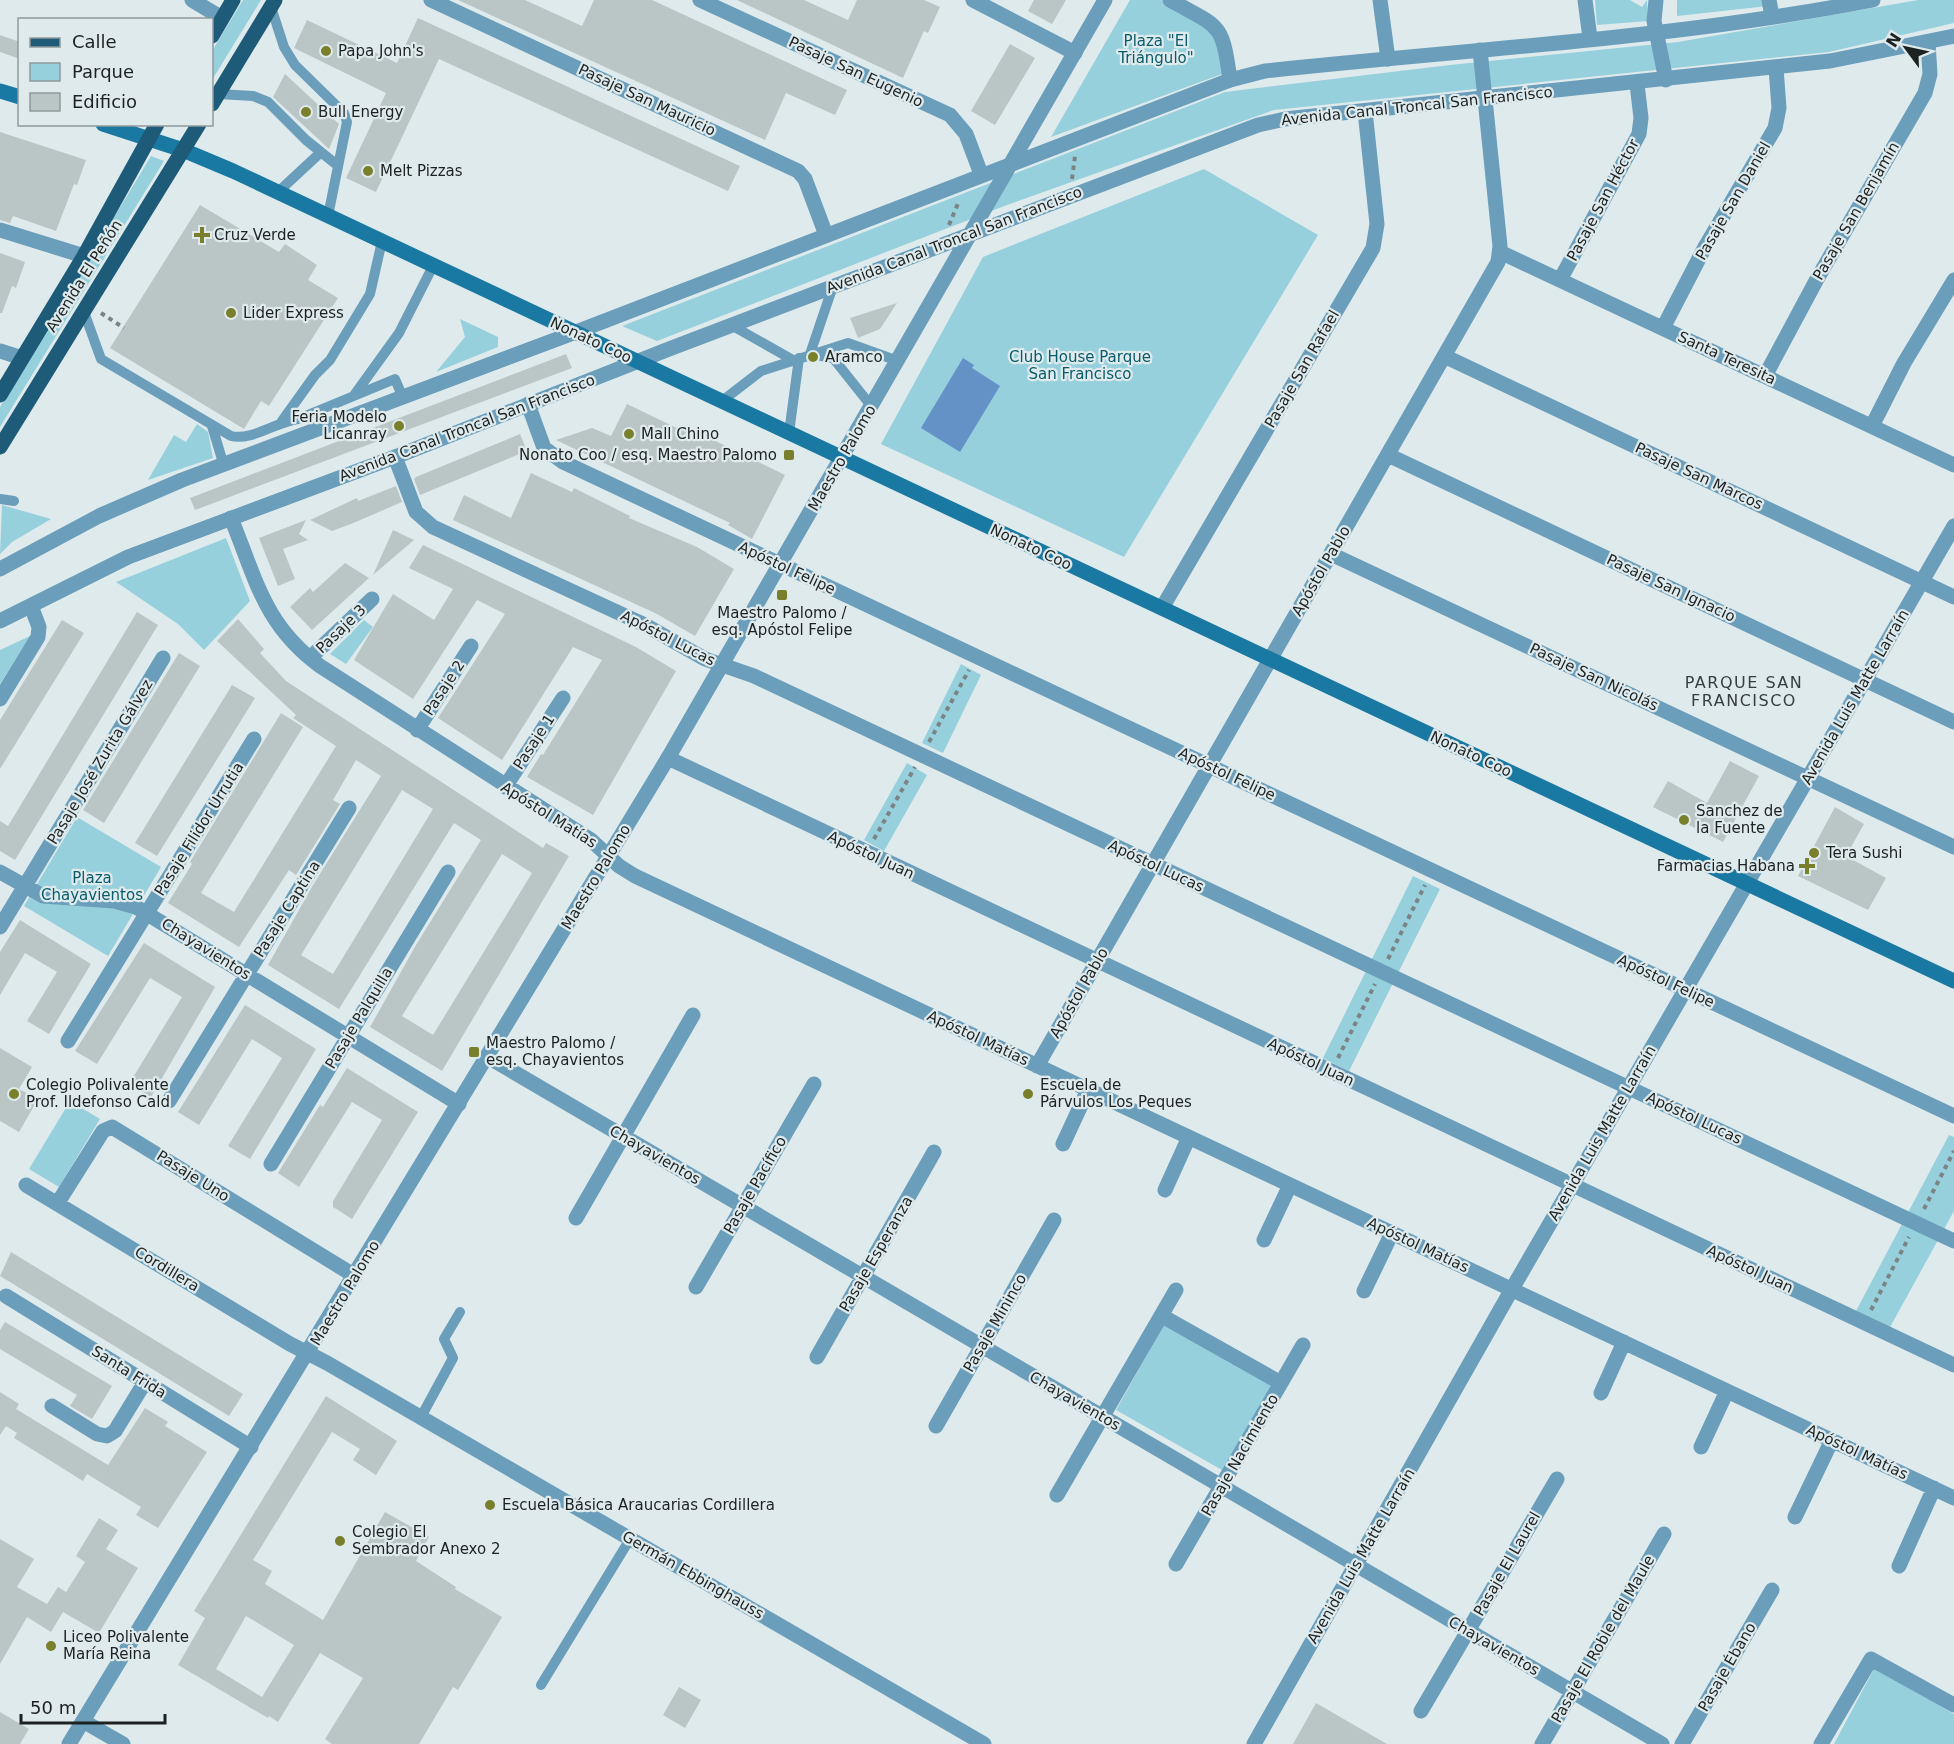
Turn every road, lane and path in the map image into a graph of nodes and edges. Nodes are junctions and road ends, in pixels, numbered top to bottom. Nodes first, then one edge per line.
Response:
1 (192, 0) edge
2 (233, 0) edge
3 (431, 0) edge
4 (700, 0) edge
5 (973, 0) edge
6 (1105, 0) edge
7 (1170, 0) edge
8 (1380, 0) edge
9 (1585, 0) edge
10 (1656, 0) edge
11 (1769, 0) edge
12 (1873, 0) edge
13 (273, 3) edge
14 (1772, 16) junction
15 (222, 18) junction
16 (1656, 31) junction
17 (213, 34) edge
18 (1954, 36) edge
19 (1590, 39) junction
20 (1928, 42) junction
21 (1480, 50) junction
22 (1075, 53) junction
23 (1388, 59) junction
24 (1776, 68) junction
25 (1230, 80) junction
26 (1666, 80) junction
27 (1637, 84) junction
28 (0, 91) edge
29 (18, 97) edge
30 (214, 99) edge
31 (1485, 99) junction
32 (1365, 111) junction
33 (109, 126) edge
34 (156, 126) edge
35 (198, 126) edge
36 (148, 139) junction
37 (1076, 140) junction
38 (183, 150) junction
39 (320, 153) junction
40 (1012, 162) junction
41 (337, 165) junction
42 (981, 174) junction
43 (278, 192) junction
44 (1071, 195) junction
45 (328, 216) junction
46 (0, 230) edge
47 (972, 232) junction
48 (826, 235) junction
49 (382, 242) junction
50 (1500, 252) junction
51 (84, 256) junction
52 (433, 266) junction
53 (1560, 280) junction
54 (1954, 280) edge
55 (833, 286) junction
56 (86, 308) junction
57 (731, 325) junction
58 (123, 328) dead end
59 (1663, 328) junction
60 (576, 332) junction
61 (0, 351) edge
62 (1444, 356) junction
63 (22, 358) junction
64 (801, 358) junction
65 (636, 361) junction
66 (898, 361) junction
67 (1765, 376) junction
68 (355, 394) junction
69 (0, 395) edge
70 (403, 398) junction
71 (722, 402) junction
72 (528, 404) junction
73 (872, 406) junction
74 (282, 421) junction
75 (212, 426) junction
76 (1872, 426) junction
77 (789, 433) junction
78 (239, 438) junction
79 (219, 443) junction
80 (0, 447) edge
81 (1388, 455) junction
82 (395, 458) junction
83 (842, 458) junction
84 (1954, 465) edge
85 (224, 466) junction
86 (0, 499) edge
87 (14, 501) dead end
88 (231, 518) junction
89 (1954, 526) edge
90 (1331, 554) junction
91 (781, 565) junction
92 (0, 569) edge
93 (1922, 582) junction
94 (1954, 597) edge
95 (372, 599) dead end
96 (31, 606) junction
97 (1162, 608) junction
98 (0, 621) edge
99 (471, 645) dead end
100 (163, 658) dead end
101 (310, 658) junction
102 (1270, 659) junction
103 (722, 665) junction
104 (1865, 680) junction
105 (563, 698) dead end
106 (0, 699) edge
107 (1954, 722) edge
108 (417, 729) junction
109 (254, 739) dead end
110 (668, 758) junction
111 (1209, 766) junction
112 (1808, 778) junction
113 (505, 787) junction
114 (349, 808) dead end
115 (1954, 847) edge
116 (609, 856) junction
117 (1152, 864) junction
118 (0, 872) edge
119 (447, 872) dead end
120 (1747, 884) junction
121 (25, 887) junction
122 (147, 913) junction
123 (0, 927) edge
124 (1097, 961) junction
125 (247, 975) junction
126 (1954, 981) edge
127 (1685, 990) junction
128 (693, 1015) dead end
129 (348, 1036) junction
130 (68, 1041) dead end
131 (488, 1058) junction
132 (1037, 1066) junction
133 (814, 1084) dead end
134 (1628, 1087) junction
135 (1088, 1090) junction
136 (169, 1101) dead end
137 (459, 1104) junction
138 (1954, 1116) edge
139 (623, 1137) junction
140 (1189, 1137) junction
141 (1063, 1144) dead end
142 (934, 1152) dead end
143 (271, 1164) dead end
144 (26, 1185) dead end
145 (1290, 1185) junction
146 (1572, 1185) junction
147 (1165, 1190) dead end
148 (57, 1204) junction
149 (743, 1207) junction
150 (576, 1218) dead end
151 (1054, 1220) dead end
152 (1392, 1233) junction
153 (1264, 1240) dead end
154 (1954, 1241) edge
155 (355, 1276) junction
156 (863, 1277) junction
157 (696, 1287) dead end
158 (1512, 1289) junction
159 (1176, 1290) dead end
160 (1364, 1290) dead end
161 (3, 1301) edge
162 (460, 1312) dead end
163 (1162, 1316) junction
164 (1624, 1342) junction
165 (1303, 1345) dead end
166 (982, 1347) junction
167 (308, 1354) junction
168 (817, 1357) dead end
169 (1954, 1365) edge
170 (146, 1382) junction
171 (1281, 1383) junction
172 (1727, 1391) junction
173 (1601, 1393) dead end
174 (52, 1406) dead end
175 (421, 1417) junction
176 (1102, 1417) junction
177 (936, 1426) dead end
178 (1832, 1440) junction
179 (251, 1448) junction
180 (1701, 1448) dead end
181 (1557, 1479) dead end
182 (1221, 1486) junction
183 (1934, 1488) junction
184 (1057, 1495) dead end
185 (1954, 1498) edge
186 (1795, 1517) dead end
187 (1664, 1534) dead end
188 (630, 1539) junction
189 (1176, 1564) dead end
190 (1357, 1566) junction
191 (1899, 1566) dead end
192 (1772, 1590) dead end
193 (1468, 1631) junction
194 (541, 1685) dead end
195 (1572, 1692) junction
196 (1954, 1706) edge
197 (1421, 1711) dead end
198 (83, 1721) junction
199 (69, 1744) edge
200 (123, 1744) edge
201 (984, 1744) edge
202 (1254, 1744) edge
203 (1542, 1744) edge
204 (1662, 1744) edge
205 (1682, 1744) edge
206 (1821, 1744) edge

1 - 15 street
2 - 15 main road
3 - 48 street, Pasaje San Mauricio
4 - 42 street, Pasaje San Eugenio
5 - 22 street
6 - 22 street, Maestro Palomo
7 - 25 street
8 - 23 street
9 - 19 street
10 - 16 street
11 - 14 street
12 - 14 street
13 - 30 main road
13 - 41 lane
14 - 16 street
15 - 17 main road
16 - 19 street
16 - 26 street
18 - 20 street, Avenida Canal Troncal San Francisco
19 - 21 street
20 - 24 street, Avenida Canal Troncal San Francisco
20 - 67 street, Pasaje San Benjamín
21 - 23 street
21 - 31 street, Apóstol Pablo
22 - 40 street, Maestro Palomo
23 - 25 street
24 - 26 street, Avenida Canal Troncal San Francisco
24 - 59 street, Pasaje San Daniel
25 - 37 street
26 - 27 street, Avenida Canal Troncal San Francisco
27 - 31 street, Avenida Canal Troncal San Francisco
27 - 53 street, Pasaje San Héctor
28 - 29 main road
30 - 39 lane
31 - 32 street, Avenida Canal Troncal San Francisco
31 - 50 street, Apóstol Pablo
32 - 44 street, Avenida Canal Troncal San Francisco
32 - 97 street, Pasaje San Rafael
33 - 36 main road, Nonato Coo
34 - 36 main road, Avenida El Peñón
35 - 38 main road, Avenida El Peñón
36 - 38 main road, Nonato Coo
36 - 51 main road, Avenida El Peñón
37 - 40 street
37 - 44 path
38 - 43 main road, Nonato Coo
38 - 56 main road, Avenida El Peñón
39 - 41 lane
39 - 43 lane
40 - 42 street
40 - 47 street, Maestro Palomo
41 - 45 lane
42 - 48 street
43 - 45 main road, Nonato Coo
44 - 47 street, Avenida Canal Troncal San Francisco
45 - 49 main road, Nonato Coo
46 - 51 street
47 - 55 street, Avenida Canal Troncal San Francisco
47 - 66 street, Maestro Palomo
48 - 60 street
49 - 52 main road, Nonato Coo
49 - 74 lane
50 - 53 street, Santa Teresita
50 - 62 street, Apóstol Pablo
51 - 63 main road, Avenida El Peñón
52 - 60 main road, Nonato Coo
52 - 68 lane
53 - 59 street, Santa Teresita
54 - 76 street
55 - 57 street, Avenida Canal Troncal San Francisco
55 - 64 lane
56 - 58 path
56 - 75 lane
56 - 80 main road, Avenida El Peñón
57 - 64 lane
57 - 65 street, Avenida Canal Troncal San Francisco
59 - 67 street, Santa Teresita
60 - 65 main road, Nonato Coo
60 - 70 street
61 - 63 street
62 - 81 street, Apóstol Pablo
62 - 93 street, Pasaje San Marcos
63 - 69 main road, Avenida El Peñón
64 - 66 lane
64 - 71 lane
64 - 73 lane
64 - 77 lane
65 - 71 main road, Nonato Coo
65 - 72 street, Avenida Canal Troncal San Francisco
66 - 73 street, Maestro Palomo
67 - 76 street, Santa Teresita
68 - 70 lane
68 - 74 lane
70 - 85 street
71 - 77 main road, Nonato Coo
72 - 82 street, Avenida Canal Troncal San Francisco
72 - 91 street, Apóstol Felipe
73 - 83 street, Maestro Palomo
74 - 78 lane
75 - 78 lane
75 - 79 lane
76 - 84 street, Santa Teresita
77 - 83 main road, Nonato Coo
78 - 79 lane
79 - 85 lane
81 - 90 street, Apóstol Pablo
81 - 104 street, Pasaje San Ignacio
82 - 88 street, Avenida Canal Troncal San Francisco
82 - 103 street, Apóstol Lucas
83 - 91 street, Maestro Palomo
83 - 97 main road, Nonato Coo
85 - 92 street
86 - 87 lane
88 - 96 street, Avenida Canal Troncal San Francisco
88 - 101 street, Apóstol Matías
89 - 93 street, Avenida Luis Matte Larraín
90 - 102 street, Apóstol Pablo
90 - 112 street, Pasaje San Nicolás
91 - 103 street, Maestro Palomo
91 - 111 street, Apóstol Felipe
93 - 94 street, Pasaje San Marcos
93 - 104 street, Avenida Luis Matte Larraín
95 - 101 street, Pasaje 3
96 - 98 street, Avenida Canal Troncal San Francisco
96 - 106 street
97 - 102 main road, Nonato Coo
99 - 108 street, Pasaje 2
100 - 121 street, Pasaje José Zurita Gálvez
101 - 108 street, Apóstol Matías
102 - 111 street, Apóstol Pablo
102 - 120 main road, Nonato Coo
103 - 110 street, Maestro Palomo
103 - 117 street, Apóstol Lucas
104 - 107 street, Pasaje San Ignacio
104 - 112 street, Avenida Luis Matte Larraín
105 - 113 street, Pasaje 1
108 - 113 street, Apóstol Matías
109 - 122 street, Pasaje Filidor Urrutia
110 - 116 street, Maestro Palomo
110 - 124 street, Apóstol Juan
111 - 117 street, Apóstol Pablo
111 - 127 street, Apóstol Felipe
112 - 115 street, Pasaje San Nicolás
112 - 120 street, Avenida Luis Matte Larraín
113 - 116 street, Apóstol Matías
114 - 125 street, Pasaje Captina
116 - 131 street, Maestro Palomo
116 - 132 street, Apóstol Matías
117 - 124 street, Apóstol Pablo
117 - 134 street, Apóstol Lucas
118 - 121 street, Chayavientos
119 - 129 street, Pasaje Palquilla
120 - 126 main road, Nonato Coo
120 - 127 street, Avenida Luis Matte Larraín
121 - 122 street, Chayavientos
121 - 123 street, Pasaje José Zurita Gálvez
122 - 125 street, Chayavientos
122 - 130 street, Pasaje Filidor Urrutia
124 - 132 street, Apóstol Pablo
124 - 146 street, Apóstol Juan
125 - 129 street, Chayavientos
125 - 136 street, Pasaje Captina
127 - 134 street, Avenida Luis Matte Larraín
127 - 138 street, Apóstol Felipe
128 - 139 street
129 - 137 street, Chayavientos
129 - 143 street, Pasaje Palquilla
131 - 137 street, Maestro Palomo
131 - 139 street, Chayavientos
132 - 135 street, Apóstol Matías
133 - 149 street, Pasaje Pacífico
134 - 146 street, Avenida Luis Matte Larraín
134 - 154 street, Apóstol Lucas
135 - 140 street, Apóstol Matías
135 - 141 street
137 - 155 street, Maestro Palomo
139 - 149 street, Chayavientos
139 - 150 street
140 - 145 street, Apóstol Matías
140 - 147 street
142 - 156 street, Pasaje Esperanza
144 - 148 street, Cordillera
145 - 152 street, Apóstol Matías
145 - 153 street
146 - 158 street, Avenida Luis Matte Larraín
146 - 169 street, Apóstol Juan
148 - 155 street, Pasaje Uno
148 - 167 street, Cordillera
149 - 156 street, Chayavientos
149 - 157 street, Pasaje Pacífico
151 - 166 street, Pasaje Mininco
152 - 158 street, Apóstol Matías
152 - 160 street
155 - 167 street, Maestro Palomo
156 - 166 street, Chayavientos
156 - 168 street, Pasaje Esperanza
158 - 164 street, Apóstol Matías
158 - 190 street, Avenida Luis Matte Larraín
159 - 163 street
161 - 170 street, Santa Frida
162 - 175 lane
163 - 171 street
163 - 176 street
164 - 172 street, Apóstol Matías
164 - 173 street
165 - 171 street, Pasaje Nacimiento
166 - 176 street, Chayavientos
166 - 177 street, Pasaje Mininco
167 - 175 street, Germán Ebbinghauss
167 - 179 street, Maestro Palomo
170 - 174 street
170 - 179 street, Santa Frida
171 - 182 street, Pasaje Nacimiento
172 - 178 street, Apóstol Matías
172 - 180 street
175 - 188 street, Germán Ebbinghauss
176 - 182 street, Chayavientos
176 - 184 street
178 - 183 street, Apóstol Matías
178 - 186 street
179 - 198 street, Maestro Palomo
181 - 193 street, Pasaje El Laurel
182 - 189 street, Pasaje Nacimiento
182 - 190 street, Chayavientos
183 - 185 street, Apóstol Matías
183 - 191 street
187 - 195 street, Pasaje El Roble del Maule
188 - 194 lane
188 - 201 street, Germán Ebbinghauss
190 - 193 street, Chayavientos
190 - 202 street, Avenida Luis Matte Larraín
192 - 205 street, Pasaje Ébano
193 - 195 street, Chayavientos
193 - 197 street, Pasaje El Laurel
195 - 203 street, Pasaje El Roble del Maule
195 - 204 street, Chayavientos
196 - 206 street
198 - 199 street, Maestro Palomo
198 - 200 street

